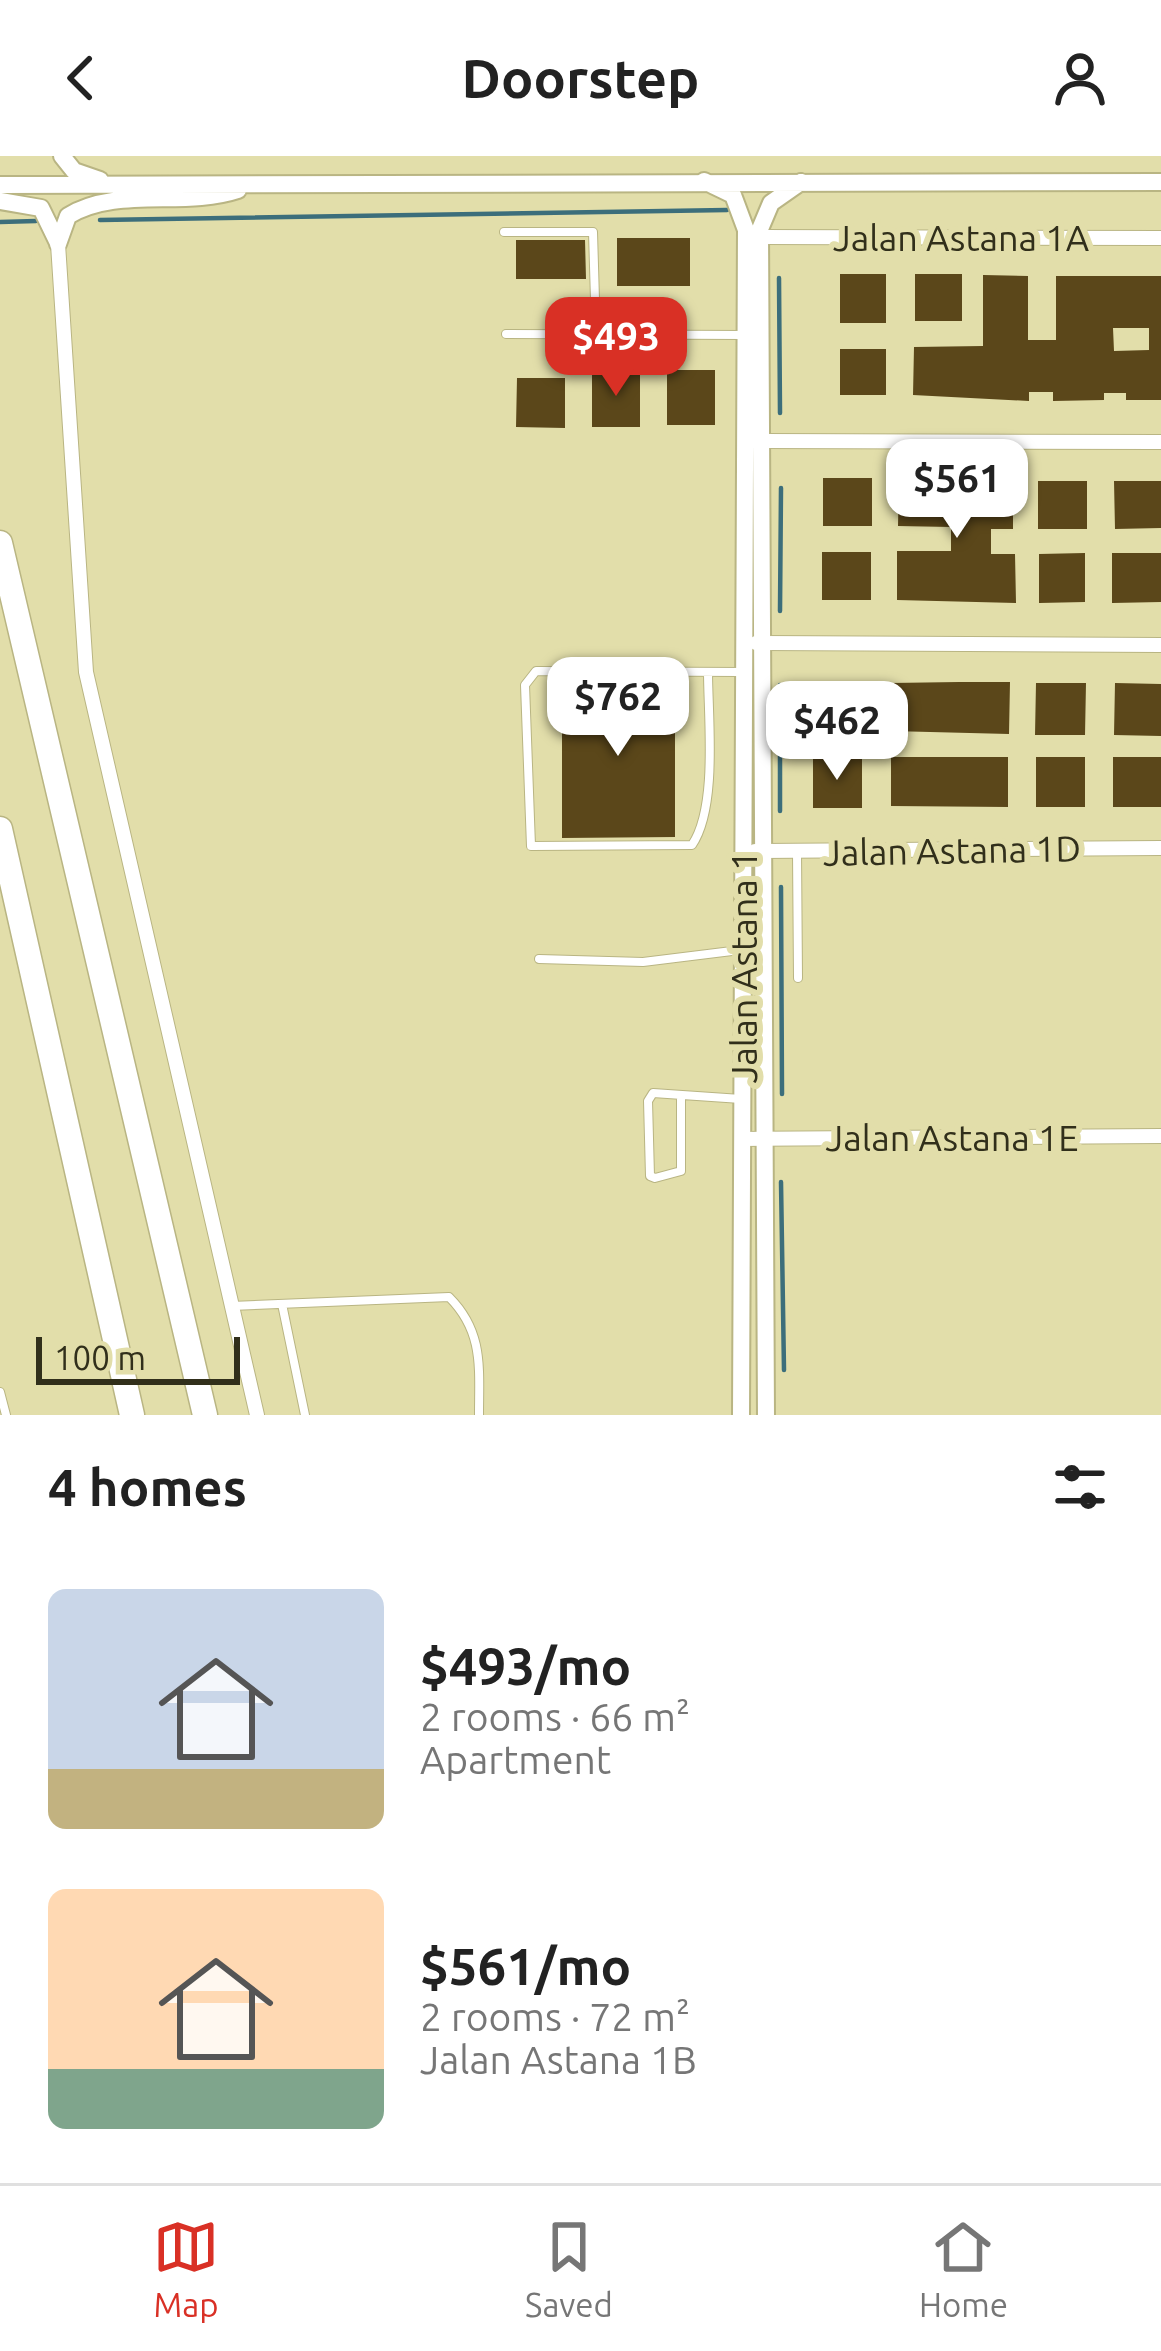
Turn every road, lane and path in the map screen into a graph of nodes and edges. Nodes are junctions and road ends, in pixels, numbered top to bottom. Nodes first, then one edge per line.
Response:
1 (62, 156) edge
2 (704, 181) junction
3 (801, 182) junction
4 (1161, 182) edge
5 (256, 184) junction
6 (0, 185) edge
7 (119, 185) junction
8 (0, 201) edge
9 (504, 232) dead end
10 (761, 236) junction
11 (1161, 238) edge
12 (58, 244) junction
13 (506, 334) dead end
14 (596, 334) junction
15 (753, 335) junction
16 (753, 442) junction
17 (1161, 442) edge
18 (0, 543) edge
19 (753, 643) junction
20 (1161, 645) edge
21 (708, 672) junction
22 (744, 672) junction
23 (0, 829) edge
24 (1161, 848) edge
25 (743, 851) junction
26 (764, 851) junction
27 (797, 852) junction
28 (743, 950) junction
29 (539, 959) dead end
30 (798, 978) dead end
31 (681, 1095) junction
32 (742, 1100) junction
33 (1161, 1136) edge
34 (742, 1138) junction
35 (764, 1138) junction
36 (282, 1304) junction
37 (230, 1306) junction
38 (0, 1392) edge
39 (6, 1415) edge
40 (132, 1415) edge
41 (205, 1415) edge
42 (257, 1415) edge
43 (305, 1415) edge
44 (479, 1415) edge
45 (741, 1415) edge
46 (766, 1415) edge

1 - 7 street
2 - 3 street
2 - 5 street
2 - 15 street, Jalan Astana 1
3 - 4 street
3 - 10 street
5 - 7 street
5 - 12 street
6 - 7 street
8 - 12 street
9 - 14 lane
10 - 11 street, Jalan Astana 1A
10 - 15 street, Jalan Astana 1
12 - 37 street
13 - 14 lane
14 - 15 lane
15 - 16 street, Jalan Astana 1
16 - 17 street
16 - 19 street, Jalan Astana 1
18 - 41 highway
19 - 20 street
19 - 22 street, Jalan Astana 1
19 - 26 street, Jalan Astana 1
21 - 21 lane
21 - 22 lane
22 - 25 street, Jalan Astana 1
23 - 40 highway
24 - 27 street, Jalan Astana 1D
25 - 26 street, Jalan Astana 1D
25 - 28 street, Jalan Astana 1
26 - 27 street, Jalan Astana 1D
26 - 35 street, Jalan Astana 1
27 - 30 lane
28 - 29 lane
28 - 32 street, Jalan Astana 1
31 - 31 lane
31 - 32 lane
32 - 34 street, Jalan Astana 1
33 - 35 street, Jalan Astana 1E
34 - 35 street, Jalan Astana 1E
34 - 45 street, Jalan Astana 1
35 - 46 street, Jalan Astana 1
36 - 37 lane
36 - 43 lane
36 - 44 lane
37 - 42 street
38 - 39 lane

